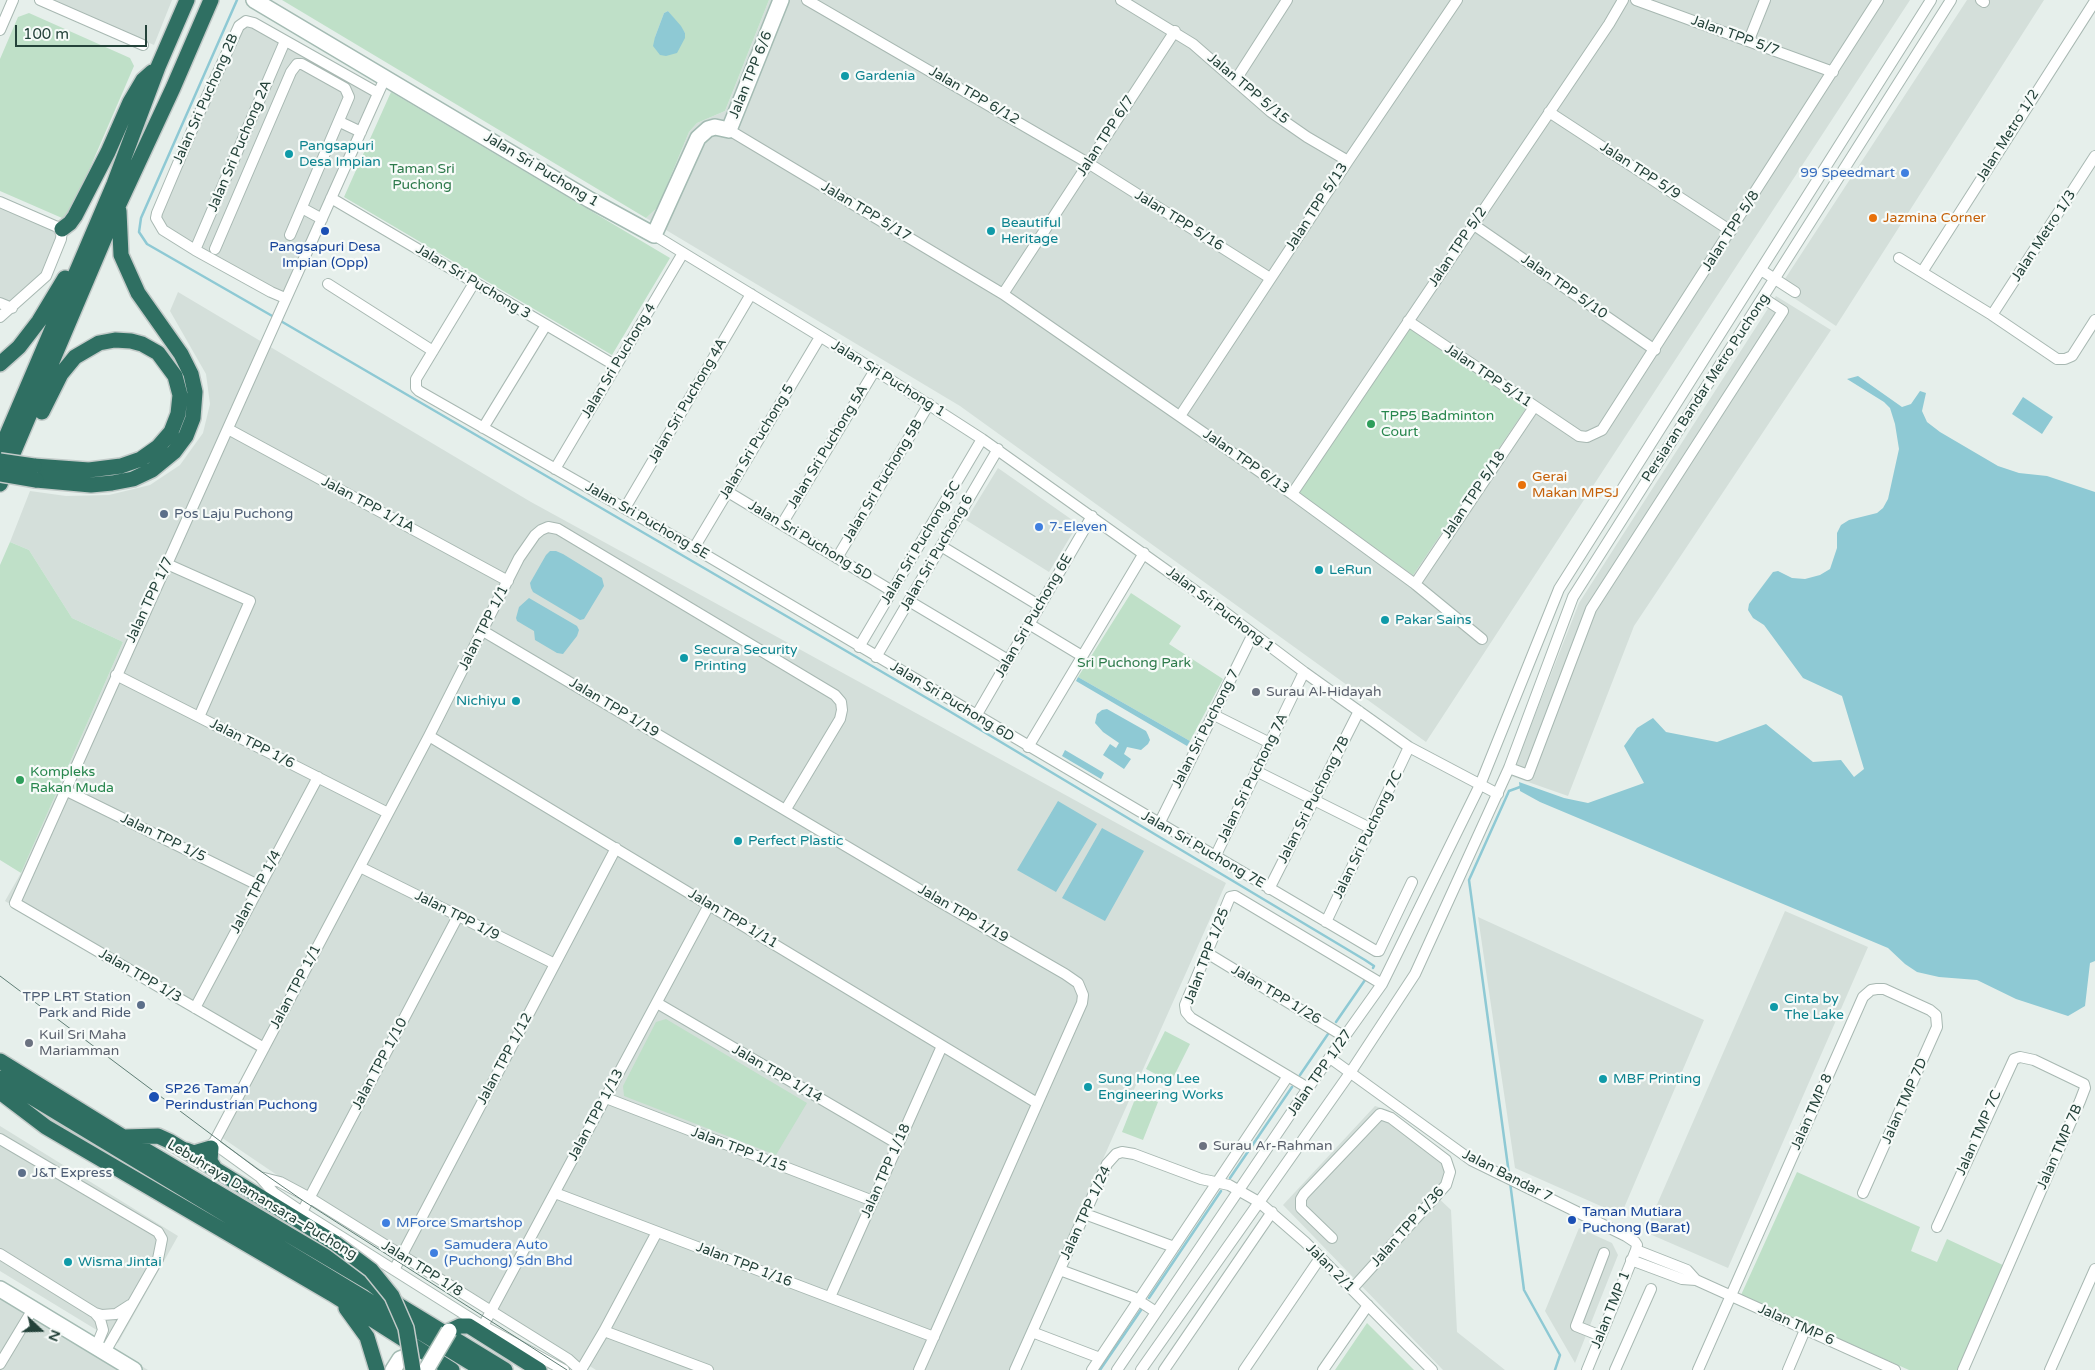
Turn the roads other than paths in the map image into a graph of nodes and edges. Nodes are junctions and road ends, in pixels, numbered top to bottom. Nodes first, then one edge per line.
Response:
1 (13, 0) edge
2 (40, 0) edge
3 (187, 0) edge
4 (254, 0) edge
5 (781, 0) edge
6 (807, 0) edge
7 (1120, 0) edge
8 (1287, 0) edge
9 (1457, 0) edge
10 (1623, 0) edge
11 (1636, 0) edge
12 (1765, 0) edge
13 (1878, 0) edge
14 (1931, 0) edge
15 (1951, 0) edge
16 (2095, 1) edge
17 (212, 2) edge
18 (0, 30) edge
19 (1175, 31) junction
20 (1749, 40) junction
21 (285, 41) junction
22 (143, 45) dead end
23 (302, 50) junction
24 (297, 64) junction
25 (158, 67) junction
26 (1833, 72) junction
27 (385, 78) junction
28 (1235, 80) junction
29 (378, 93) junction
30 (1549, 112) junction
31 (340, 122) junction
32 (729, 130) junction
33 (361, 132) junction
34 (2095, 156) edge
35 (1348, 161) junction
36 (1088, 163) junction
37 (331, 198) junction
38 (0, 202) edge
39 (119, 204) junction
40 (302, 208) junction
41 (322, 219) junction
42 (1474, 225) junction
43 (62, 229) junction
44 (1731, 231) junction
45 (290, 235) dead end
46 (654, 235) junction
47 (215, 249) dead end
48 (194, 250) junction
49 (683, 253) junction
50 (1899, 258) dead end
51 (1761, 270) junction
52 (76, 271) junction
53 (1922, 272) junction
54 (1270, 278) junction
55 (1775, 279) junction
56 (474, 283) junction
57 (328, 284) dead end
58 (1795, 292) dead end
59 (751, 294) junction
60 (1002, 294) junction
61 (1763, 298) junction
62 (284, 300) junction
63 (0, 303) edge
64 (12, 308) junction
65 (1992, 315) junction
66 (0, 317) edge
67 (2095, 320) edge
68 (1408, 321) junction
69 (546, 325) junction
70 (820, 337) junction
71 (433, 350) junction
72 (1654, 350) junction
73 (0, 364) edge
74 (616, 366) junction
75 (875, 370) junction
76 (929, 404) junction
77 (1534, 407) junction
78 (1180, 416) junction
79 (483, 428) junction
80 (228, 429) junction
81 (1569, 430) joint
82 (982, 439) junction
83 (998, 449) junction
84 (7, 451) edge
85 (0, 461) edge
86 (555, 469) junction
87 (35, 473) junction
88 (0, 474) edge
89 (0, 484) edge
90 (728, 492) junction
91 (1292, 494) junction
92 (625, 508) junction
93 (1092, 516) junction
94 (782, 524) junction
95 (941, 546) junction
96 (694, 548) junction
97 (1144, 553) junction
98 (837, 558) junction
99 (167, 564) junction
100 (508, 581) junction
101 (1415, 584) junction
102 (892, 591) junction
103 (909, 601) junction
104 (1040, 606) junction
105 (1029, 624) junction
106 (484, 631) junction
107 (1253, 634) junction
108 (1482, 639) dead end
109 (859, 647) junction
110 (1082, 656) junction
111 (876, 657) junction
112 (1008, 660) junction
113 (1304, 672) junction
114 (116, 676) junction
115 (1359, 711) junction
116 (1214, 714) junction
117 (976, 716) junction
118 (199, 717) junction
119 (429, 736) junction
120 (1270, 743) junction
121 (1028, 747) junction
122 (1409, 747) junction
123 (1508, 768) junction
124 (1256, 771) junction
125 (318, 777) junction
126 (1480, 786) junction
127 (65, 790) junction
128 (1498, 794) junction
129 (1314, 800) junction
130 (786, 809) junction
131 (388, 813) junction
132 (1159, 824) junction
133 (1370, 828) junction
134 (616, 848) junction
135 (1214, 857) junction
136 (360, 867) junction
137 (1412, 882) dead end
138 (260, 886) junction
139 (1270, 889) junction
140 (15, 903) joint
141 (709, 905) junction
142 (458, 916) junction
143 (1326, 922) junction
144 (1207, 954) junction
145 (555, 964) junction
146 (1382, 984) junction
147 (657, 1003) junction
148 (195, 1008) junction
149 (1930, 1010) joint
150 (1345, 1037) junction
151 (942, 1046) junction
152 (264, 1048) junction
153 (1330, 1058) junction
154 (2034, 1060) joint
155 (0, 1061) edge
156 (1350, 1073) junction
157 (1288, 1076) junction
158 (0, 1078) edge
159 (1308, 1088) junction
160 (0, 1092) edge
161 (606, 1098) junction
162 (1037, 1103) junction
163 (24, 1108) junction
164 (123, 1137) junction
165 (0, 1139) edge
166 (898, 1144) junction
167 (212, 1145) junction
168 (180, 1147) junction
169 (144, 1166) junction
170 (215, 1169) junction
171 (260, 1177) junction
172 (1216, 1183) junction
173 (1239, 1190) junction
174 (555, 1193) junction
175 (1863, 1194) dead end
176 (310, 1198) junction
177 (872, 1201) junction
178 (1259, 1202) junction
179 (302, 1212) junction
180 (1272, 1212) junction
181 (1085, 1214) junction
182 (1937, 1227) dead end
183 (657, 1232) junction
184 (1332, 1238) dead end
185 (1174, 1247) junction
186 (1604, 1252) dead end
187 (0, 1254) edge
188 (1634, 1255) junction
189 (402, 1256) junction
190 (1320, 1258) junction
191 (2095, 1269) edge
192 (394, 1270) junction
193 (1060, 1270) junction
194 (1651, 1288) dead end
195 (0, 1289) edge
196 (1352, 1289) junction
197 (332, 1294) junction
198 (1730, 1296) junction
199 (830, 1297) junction
200 (1139, 1300) junction
201 (134, 1301) junction
202 (1368, 1305) junction
203 (33, 1309) junction
204 (491, 1311) junction
205 (1156, 1312) junction
206 (95, 1313) junction
207 (483, 1326) junction
208 (1806, 1330) junction
209 (449, 1331) joint
210 (604, 1331) junction
211 (1032, 1332) junction
212 (1601, 1336) junction
213 (934, 1337) junction
214 (100, 1350) junction
215 (1100, 1358) junction
216 (0, 1364) edge
217 (1877, 1366) edge
218 (377, 1369) edge
219 (134, 1370) edge
220 (393, 1370) edge
221 (413, 1370) edge
222 (426, 1370) edge
223 (440, 1370) edge
224 (452, 1370) edge
225 (483, 1370) edge
226 (505, 1370) edge
227 (539, 1370) edge
228 (564, 1370) edge
229 (580, 1370) edge
230 (708, 1370) edge
231 (919, 1370) edge
232 (1015, 1370) edge
233 (1092, 1370) edge
234 (1117, 1370) edge
235 (1141, 1370) edge
236 (1164, 1370) edge
237 (1244, 1370) edge
238 (1322, 1370) edge
239 (1432, 1370) edge
240 (1587, 1370) edge
241 (1615, 1370) edge
242 (1698, 1370) edge
243 (1788, 1370) edge
244 (1895, 1370) edge
245 (1963, 1370) edge
246 (2050, 1370) edge

1 - 18 street
2 - 22 street
3 - 25 highway
4 - 27 street, Jalan Sri Puchong 1
5 - 32 street, Jalan TPP 6/6
6 - 36 street, Jalan TPP 6/12
7 - 19 street
8 - 28 street
9 - 35 street, Jalan TPP 5/13
10 - 30 street, Jalan TPP 5/2
11 - 20 street, Jalan TPP 5/7
12 - 20 street
13 - 26 street, Jalan TPP 5/8
14 - 51 street, Persiaran Bandar Metro Puchong
15 - 55 street, Persiaran Bandar Metro Puchong
16 - 53 street, Jalan Metro 1/2
17 - 39 highway
19 - 28 street, Jalan TPP 5/15
19 - 36 street, Jalan TPP 6/7
20 - 26 street, Jalan TPP 5/7
21 - 23 street, Jalan Sri Puchong 2B
21 - 48 street, Jalan Sri Puchong 2A
21 - 48 street, Jalan Sri Puchong 2B
23 - 24 street
23 - 29 street, Jalan Sri Puchong 2B
24 - 31 street
24 - 47 street
25 - 43 highway
25 - 52 highway
26 - 44 street, Jalan TPP 5/8
27 - 29 street, Jalan TPP 1/7
27 - 46 street, Jalan Sri Puchong 1
28 - 35 street, Jalan TPP 5/15
29 - 33 street, Jalan TPP 1/7
30 - 42 street, Jalan TPP 5/2
30 - 44 street, Jalan TPP 5/9
31 - 33 street
31 - 40 street
32 - 46 street, Jalan TPP 6/6
32 - 60 street, Jalan TPP 5/17
33 - 37 street, Jalan TPP 1/7
34 - 65 street, Jalan Metro 1/3
35 - 54 street, Jalan TPP 5/13
36 - 54 street, Jalan TPP 5/16
36 - 60 street, Jalan TPP 6/7
37 - 41 street, Jalan TPP 1/7
37 - 56 street, Jalan Sri Puchong 3
38 - 43 street
39 - 84 highway
39 - 87 highway
40 - 41 street
40 - 45 street
41 - 62 street, Jalan TPP 1/7
42 - 68 street, Jalan TPP 5/2
42 - 72 street, Jalan TPP 5/10
43 - 64 street
44 - 72 street, Jalan TPP 5/8
46 - 49 street, Jalan Sri Puchong 1
48 - 62 street
49 - 59 street, Jalan Sri Puchong 1
49 - 74 street, Jalan Sri Puchong 4
50 - 53 street
51 - 55 street
51 - 126 street, Persiaran Bandar Metro Puchong
52 - 73 highway
52 - 84 highway
53 - 65 street
54 - 78 street, Jalan TPP 5/13
55 - 58 street
55 - 61 street, Persiaran Bandar Metro Puchong
56 - 69 street, Jalan Sri Puchong 3
56 - 71 street
57 - 71 street
59 - 70 street, Jalan Sri Puchong 1
59 - 92 street, Jalan Sri Puchong 4A
60 - 78 street, Jalan TPP 6/13
61 - 123 street, Persiaran Bandar Metro Puchong
61 - 123 street
62 - 80 street, Jalan TPP 1/7
63 - 64 street
64 - 66 street
65 - 67 street
68 - 77 street, Jalan TPP 5/11
68 - 91 street, Jalan TPP 5/2
69 - 74 street, Jalan Sri Puchong 3
69 - 79 street
70 - 75 street, Jalan Sri Puchong 1
70 - 90 street, Jalan Sri Puchong 5
71 - 79 street, Jalan Sri Puchong 5E
72 - 81 street, Jalan TPP 5/8
74 - 86 street, Jalan Sri Puchong 4
75 - 76 street, Jalan Sri Puchong 1
75 - 94 street, Jalan Sri Puchong 5A
76 - 82 street, Jalan Sri Puchong 1
76 - 98 street, Jalan Sri Puchong 5B
77 - 81 street, Jalan TPP 5/11
77 - 101 street, Jalan TPP 5/18
78 - 91 street, Jalan TPP 6/13
79 - 86 street, Jalan Sri Puchong 5E
80 - 99 street, Jalan TPP 1/7
80 - 100 street, Jalan TPP 1/1A
82 - 83 street, Jalan Sri Puchong 1
82 - 102 street, Jalan Sri Puchong 5C
83 - 93 street, Jalan Sri Puchong 1
83 - 95 street, Jalan Sri Puchong 6
84 - 87 highway
84 - 89 highway
85 - 87 highway, bridge
86 - 92 street, Jalan Sri Puchong 5E
87 - 88 highway, bridge
90 - 94 street, Jalan Sri Puchong 5D
90 - 96 street, Jalan Sri Puchong 5
91 - 101 street, Jalan TPP 6/13
92 - 96 street, Jalan Sri Puchong 5E
93 - 97 street, Jalan Sri Puchong 1
93 - 104 street, Jalan Sri Puchong 6E
94 - 98 street, Jalan Sri Puchong 5D
95 - 103 street, Jalan Sri Puchong 6
95 - 104 street
96 - 109 street, Jalan Sri Puchong 5E
97 - 107 street, Jalan Sri Puchong 1
97 - 110 street
98 - 102 street, Jalan Sri Puchong 5D
99 - 114 street, Jalan TPP 1/7
99 - 118 street
100 - 106 street, Jalan TPP 1/1
100 - 130 street, Jalan TPP 1/1
101 - 108 street, Jalan TPP 6/13
102 - 109 street, Jalan Sri Puchong 5C
103 - 111 street, Jalan Sri Puchong 6
103 - 112 street
104 - 105 street, Jalan Sri Puchong 6E
105 - 110 street
105 - 112 street, Jalan Sri Puchong 6E
106 - 119 street, Jalan TPP 1/1
106 - 130 street, Jalan TPP 1/19
107 - 113 street, Jalan Sri Puchong 1
107 - 116 street, Jalan Sri Puchong 7
109 - 111 street, Jalan Sri Puchong 5E
110 - 121 street
111 - 117 street, Jalan Sri Puchong 6D
112 - 117 street, Jalan Sri Puchong 6E
113 - 115 street, Jalan Sri Puchong 1
113 - 120 street, Jalan Sri Puchong 7A
114 - 118 street, Jalan TPP 1/6
114 - 127 street, Jalan TPP 1/7
115 - 122 street, Jalan Sri Puchong 1
115 - 129 street, Jalan Sri Puchong 7B
116 - 120 street
116 - 132 street, Jalan Sri Puchong 7
117 - 121 street, Jalan Sri Puchong 6D
118 - 125 street, Jalan TPP 1/6
119 - 131 street, Jalan TPP 1/1
119 - 134 street, Jalan TPP 1/11
120 - 124 street, Jalan Sri Puchong 7A
121 - 132 street, Jalan Sri Puchong 7E
122 - 126 street, Jalan Sri Puchong 1
122 - 133 street, Jalan Sri Puchong 7C
123 - 128 street, Persiaran Bandar Metro Puchong
124 - 129 street
124 - 135 street, Jalan Sri Puchong 7A
125 - 131 street, Jalan TPP 1/6
125 - 138 street, Jalan TPP 1/4
126 - 128 street, Jalan Sri Puchong 1
126 - 146 street, Jalan TPP 1/27
127 - 138 street, Jalan TPP 1/5
127 - 140 street, Jalan TPP 1/7
128 - 156 street, Jalan TPP 1/27
129 - 133 street
129 - 139 street, Jalan Sri Puchong 7B
130 - 162 street, Jalan TPP 1/19
131 - 136 street, Jalan TPP 1/1
132 - 135 street, Jalan Sri Puchong 7E
133 - 143 street, Jalan Sri Puchong 7C
134 - 141 street, Jalan TPP 1/11
134 - 145 street, Jalan TPP 1/12
135 - 139 street, Jalan Sri Puchong 7E
136 - 142 street, Jalan TPP 1/9
136 - 152 street, Jalan TPP 1/1
137 - 143 street, Jalan Sri Puchong 7E
138 - 148 street, Jalan TPP 1/4
139 - 143 street, Jalan Sri Puchong 7E
140 - 148 street, Jalan TPP 1/3
141 - 147 street, Jalan TPP 1/13
141 - 151 street, Jalan TPP 1/11
142 - 145 street, Jalan TPP 1/9
142 - 176 street, Jalan TPP 1/10
144 - 146 street, Jalan TPP 1/25
144 - 150 street, Jalan TPP 1/26
144 - 157 street, Jalan TPP 1/25
145 - 189 street, Jalan TPP 1/12
146 - 150 street, Jalan TPP 1/27
147 - 161 street, Jalan TPP 1/13
147 - 166 street, Jalan TPP 1/14
148 - 152 street, Jalan TPP 1/3
149 - 175 street, Jalan TMP 7D
149 - 198 street, Jalan TMP 8
150 - 153 street, Jalan TPP 1/27
151 - 162 street, Jalan TPP 1/11
151 - 166 street, Jalan TPP 1/18
152 - 167 street, Jalan TPP 1/1
153 - 156 street, Jalan Bandar 7
153 - 159 street, Jalan TPP 1/27
154 - 182 street, Jalan TMP 7C
154 - 245 street, Jalan TMP 7B
155 - 164 highway, Lebuhraya Damansara–Puchong
156 - 178 street, Jalan TPP 1/27
156 - 188 street, Jalan Bandar 7
157 - 159 street, Jalan TPP 1/25
157 - 172 street
158 - 169 highway
159 - 173 street, Jalan TPP 1/27
160 - 163 highway
161 - 174 street, Jalan TPP 1/13
161 - 177 street, Jalan TPP 1/15
162 - 213 street, Jalan TPP 1/19
163 - 169 highway
163 - 197 highway
164 - 168 highway
164 - 226 highway, Lebuhraya Damansara–Puchong
165 - 201 street
166 - 177 street, Jalan TPP 1/18
167 - 168 highway
167 - 170 highway
167 - 171 street, Jalan TPP 1/8
168 - 170 highway
169 - 225 highway
170 - 221 highway, bridge
171 - 176 street, Jalan TPP 1/8
171 - 179 street, Jalan TPP 1/8
172 - 173 street, Jalan 2/1
172 - 181 street, Jalan TPP 1/24
172 - 185 street
173 - 178 street, Jalan 2/1
173 - 205 street, Jalan TPP 1/27
174 - 183 street, Jalan TPP 1/16
174 - 204 street, Jalan TPP 1/13
176 - 179 street, Jalan TPP 1/10
176 - 189 street, Jalan TPP 1/8
177 - 199 street, Jalan TPP 1/18
178 - 180 street, Jalan 2/1
178 - 235 street, Jalan TPP 1/27
179 - 192 street, Jalan TPP 1/8
180 - 190 street, Jalan 2/1
180 - 236 street
181 - 185 street
181 - 193 street, Jalan TPP 1/24
183 - 199 street, Jalan TPP 1/16
183 - 210 street, Jalan TPP 1/8
184 - 196 street, Jalan TPP 1/36
185 - 200 street
186 - 212 street
187 - 206 street
188 - 198 street, Jalan TMP 6
188 - 212 street, Jalan TMP 1
189 - 192 street, Jalan TPP 1/12
189 - 204 street, Jalan TPP 1/8
190 - 196 street, Jalan 2/1
190 - 237 street
191 - 246 street
192 - 207 street, Jalan TPP 1/8
193 - 200 street
193 - 211 street, Jalan TPP 1/24
194 - 241 street
195 - 203 street
196 - 202 street, Jalan 2/1
197 - 218 highway
197 - 224 highway
198 - 208 street, Jalan TMP 6
198 - 242 street, Jalan TMP 8
199 - 213 street, Jalan TPP 1/16
200 - 205 street
200 - 215 street
201 - 206 street
201 - 214 street
202 - 238 street
202 - 239 street, Jalan 2/1
203 - 214 street
203 - 216 street
204 - 207 street, Jalan TPP 1/13
204 - 229 street, Jalan TPP 1/8
205 - 234 street, Jalan TPP 1/27
206 - 214 street
207 - 228 street, Jalan TPP 1/8
208 - 217 street, Jalan TMP 6
208 - 243 street
209 - 222 street, bridge
209 - 227 highway
210 - 229 street, Jalan TPP 1/8
210 - 230 street
211 - 215 street
211 - 232 street, Jalan TPP 1/24
212 - 240 street, Jalan TMP 1
213 - 231 street, Jalan TPP 1/19
214 - 219 street
215 - 233 street
217 - 244 street, Jalan TMP 6
220 - 223 street

